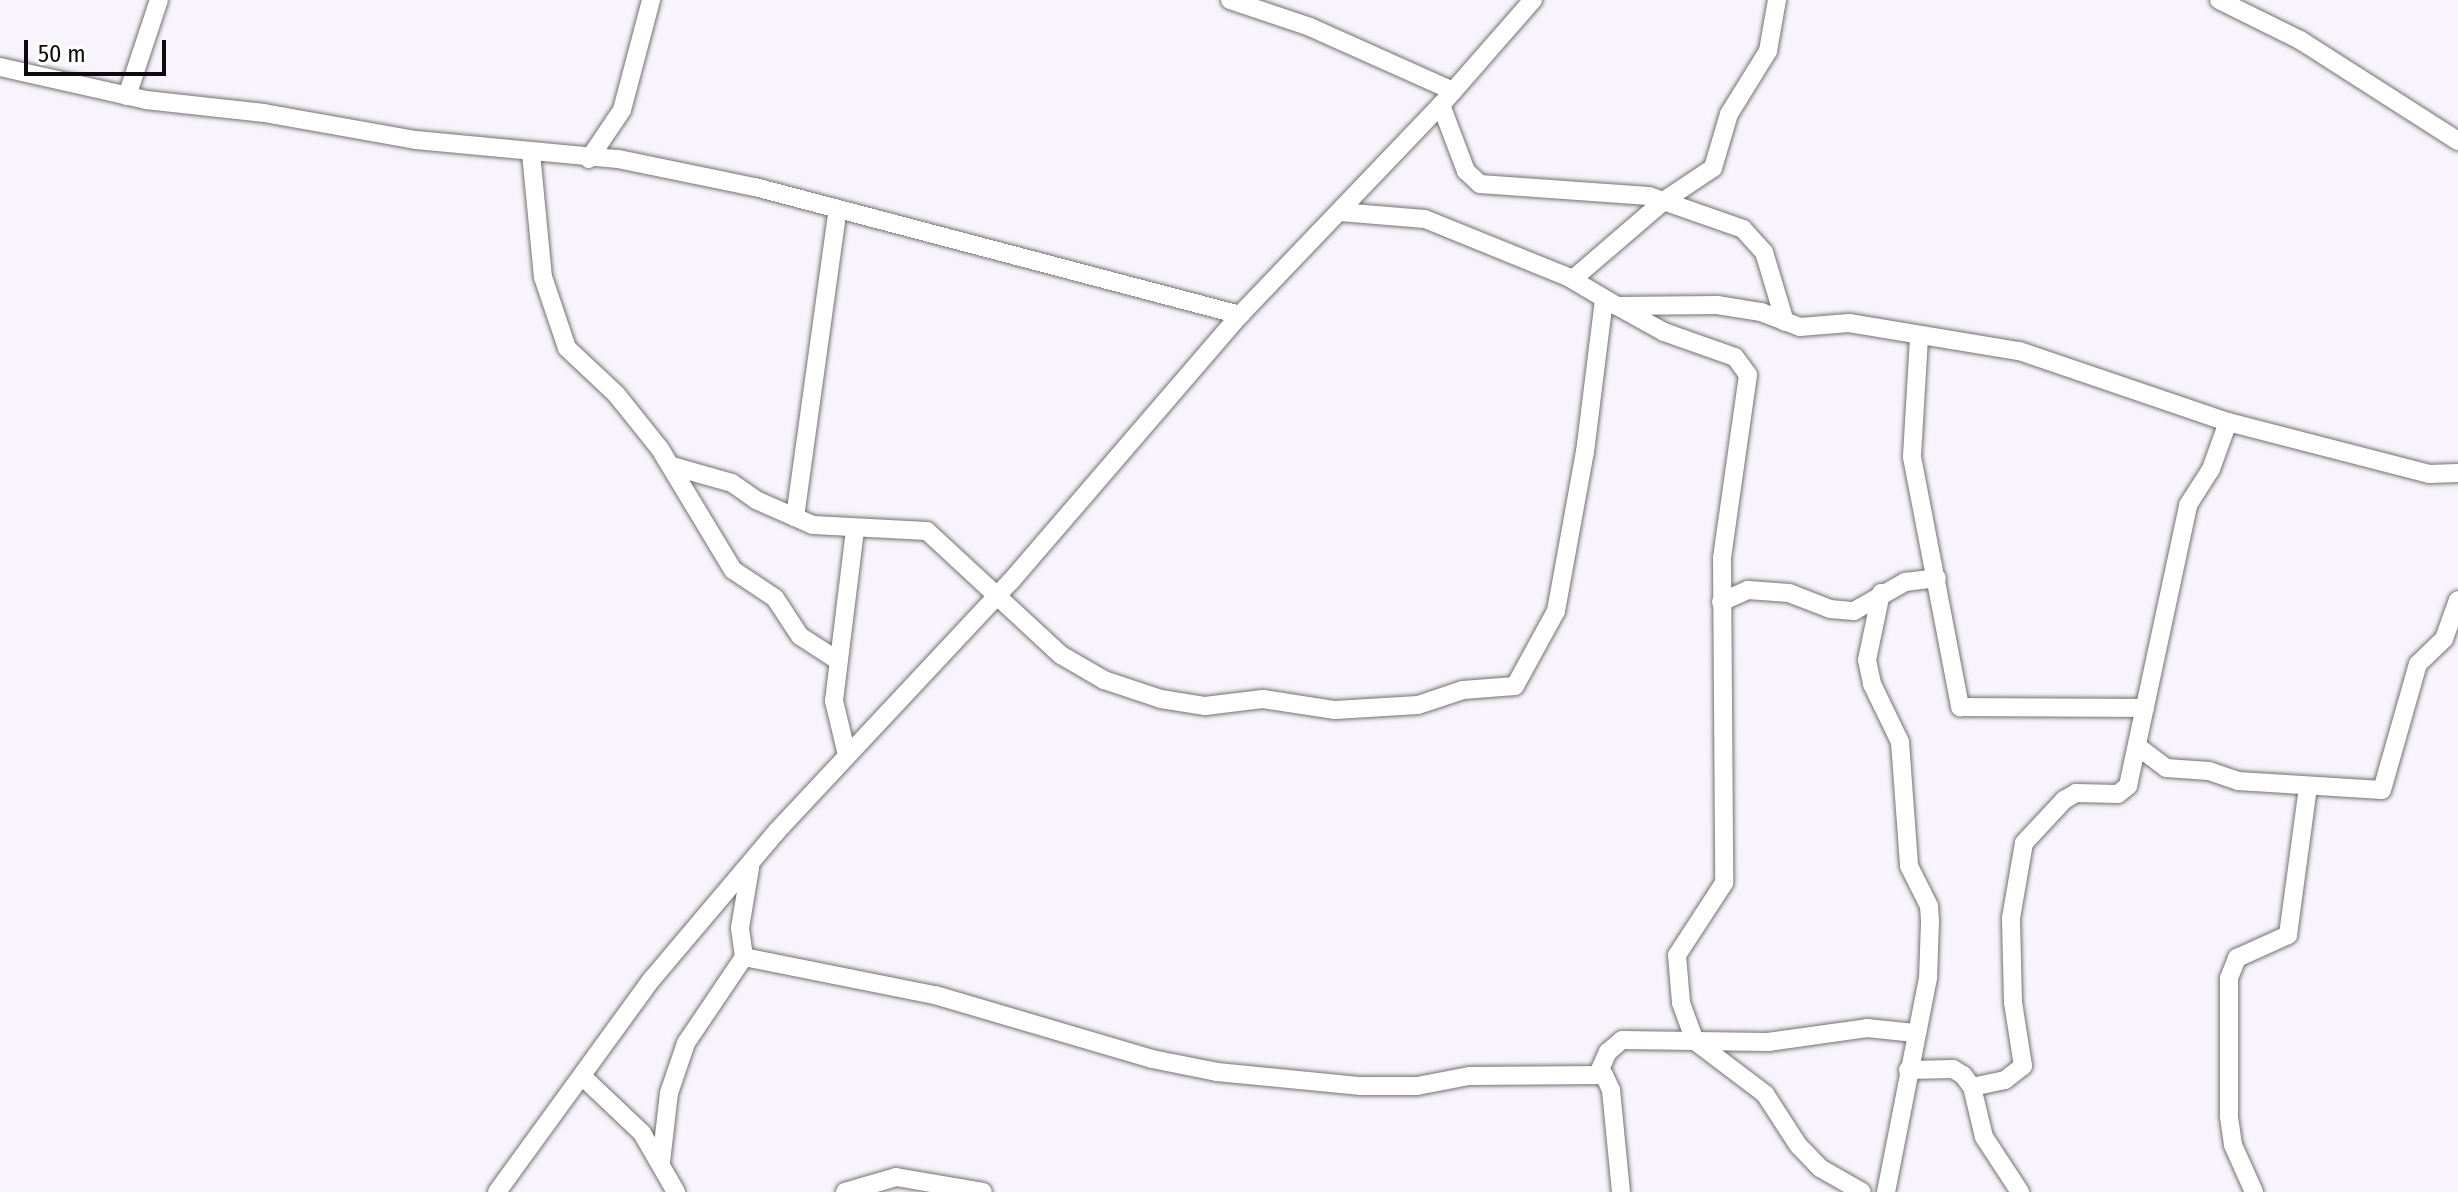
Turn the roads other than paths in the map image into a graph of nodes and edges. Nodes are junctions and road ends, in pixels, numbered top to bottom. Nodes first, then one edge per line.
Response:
1 (159, 0) edge
2 (651, 0) edge
3 (1230, 0) edge
4 (1533, 0) edge
5 (1777, 0) edge
6 (2219, 0) edge
7 (0, 67) edge
8 (127, 96) junction
9 (1447, 98) junction
10 (2458, 141) edge
11 (531, 153) junction
12 (589, 159) junction
13 (1665, 200) junction
14 (838, 209) junction
15 (1340, 212) junction
16 (1573, 279) junction
17 (1611, 303) junction
18 (1240, 315) junction
19 (1785, 322) junction
20 (1919, 338) junction
21 (2228, 422) junction
22 (672, 466) junction
23 (2458, 473) edge
24 (795, 517) junction
25 (855, 529) junction
26 (1937, 578) junction
27 (1881, 593) junction
28 (995, 598) junction
29 (2458, 600) edge
30 (1721, 602) junction
31 (837, 660) junction
32 (2145, 708) junction
33 (2137, 746) junction
34 (847, 755) junction
35 (2308, 788) junction
36 (752, 862) junction
37 (744, 957) junction
38 (1915, 1033) junction
39 (1695, 1041) junction
40 (1908, 1070) junction
41 (1598, 1074) junction
42 (583, 1077) junction
43 (1972, 1087) junction
44 (661, 1162) junction
45 (955, 1189) edge
46 (497, 1192) edge
47 (676, 1192) edge
48 (845, 1192) edge
49 (983, 1192) edge
50 (1621, 1192) edge
51 (1862, 1192) edge
52 (1886, 1192) edge
53 (2020, 1192) edge
54 (2254, 1192) edge

1 - 8 street
2 - 12 street
3 - 9 street
4 - 9 street
5 - 13 street
6 - 10 street
7 - 8 street
8 - 11 street
9 - 13 street
9 - 15 street
11 - 12 street
11 - 22 street
12 - 14 street
13 - 16 street
13 - 19 street
14 - 18 street
14 - 24 street
15 - 16 street
15 - 18 street
16 - 17 street
17 - 19 street
17 - 28 street
17 - 30 street
18 - 28 street
19 - 20 street
20 - 21 street
20 - 26 street
21 - 23 street
21 - 32 street
22 - 24 street
22 - 31 street
24 - 25 street
25 - 28 street
25 - 31 street
26 - 27 street
26 - 32 street
27 - 30 street
27 - 38 street
28 - 34 street
29 - 35 street
30 - 39 street
31 - 34 street
32 - 33 street
33 - 35 street
33 - 43 street
34 - 36 street
35 - 54 street
36 - 37 street
36 - 42 street
37 - 41 street
37 - 44 street
38 - 39 street
38 - 40 street
39 - 41 street
39 - 51 street
40 - 43 street
40 - 52 street
41 - 50 street
42 - 44 street
42 - 46 street
43 - 53 street
44 - 47 street
45 - 48 street
45 - 49 street

